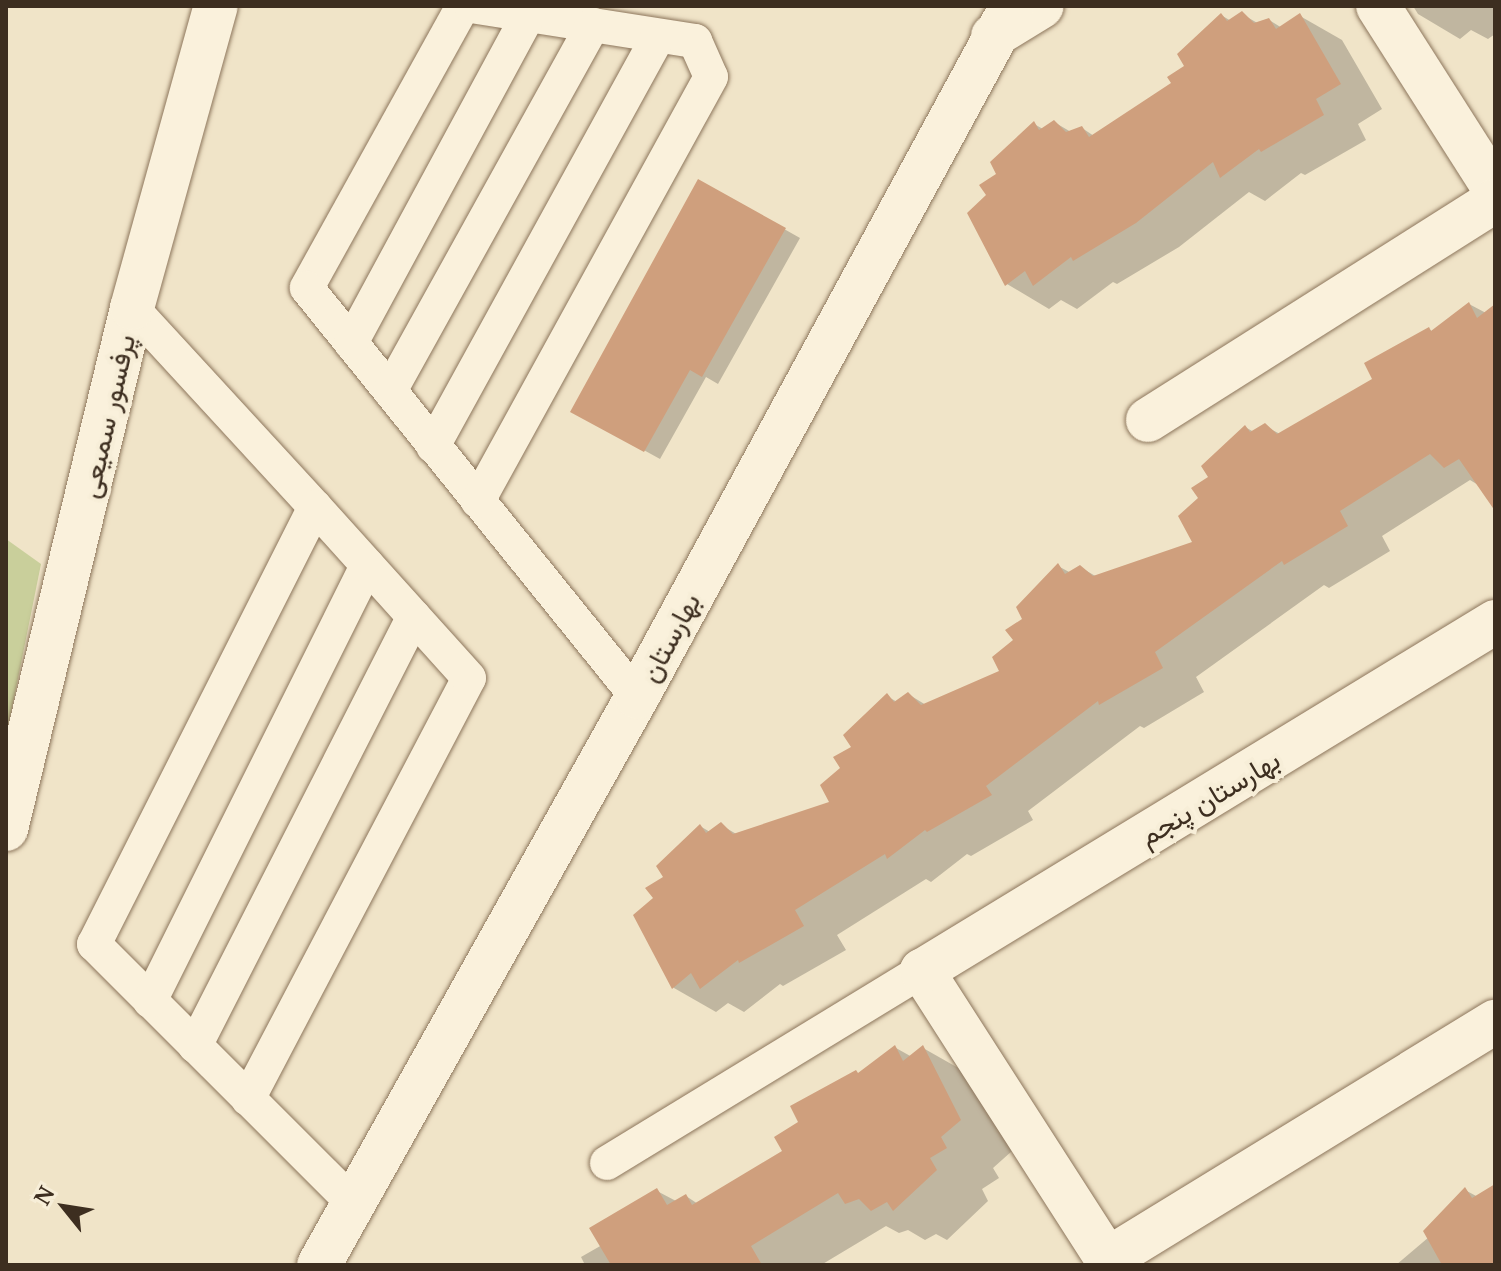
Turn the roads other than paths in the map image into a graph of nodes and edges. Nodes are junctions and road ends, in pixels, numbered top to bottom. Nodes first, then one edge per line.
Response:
1 (216, 6) edge
2 (463, 6) edge
3 (471, 6) edge
4 (1042, 6) edge
5 (1378, 6) edge
6 (528, 15) junction
7 (1002, 21) edge
8 (593, 25) junction
9 (658, 36) junction
10 (1495, 190) edge
11 (1495, 201) edge
12 (132, 308) junction
13 (351, 343) junction
14 (390, 391) junction
15 (1148, 420) dead end
16 (433, 446) junction
17 (478, 501) junction
18 (315, 507) junction
19 (367, 565) junction
20 (414, 617) junction
21 (1495, 622) edge
22 (637, 697) junction
23 (6, 829) edge
24 (922, 971) junction
25 (150, 1001) junction
26 (1495, 1022) edge
27 (195, 1046) junction
28 (248, 1099) junction
29 (607, 1163) dead end
30 (352, 1202) junction
31 (1110, 1262) edge
32 (319, 1265) edge

1 - 12 main road, پرفسور سمیعی
2 - 13 lane
3 - 6 lane
4 - 7 main road
5 - 10 main road
6 - 8 lane
6 - 13 lane
7 - 22 main road, بهارستان
8 - 9 lane
8 - 14 lane
9 - 16 lane
9 - 17 lane
11 - 15 main road
12 - 18 lane
12 - 23 main road, پرفسور سمیعی
13 - 14 lane
14 - 16 lane
16 - 17 lane
17 - 22 lane
18 - 19 lane
18 - 25 lane
19 - 20 lane
19 - 25 lane
20 - 27 lane
20 - 28 lane
21 - 24 main road, بهارستان پنجم
22 - 30 main road, بهارستان
24 - 29 lane
24 - 31 main road
25 - 27 lane
26 - 31 main road
27 - 28 lane
28 - 30 lane
30 - 32 main road, بهارستان

